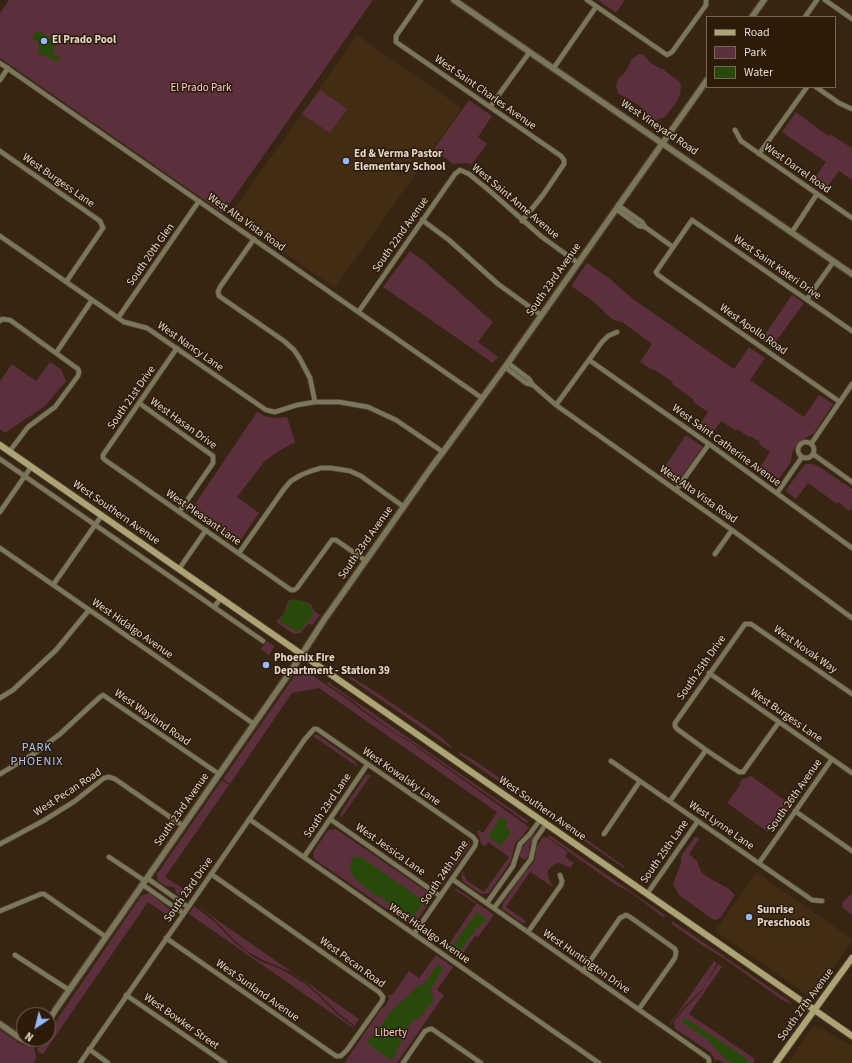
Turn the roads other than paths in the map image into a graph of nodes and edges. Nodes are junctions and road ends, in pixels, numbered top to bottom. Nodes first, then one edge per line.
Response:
1 (421, 0) edge
2 (454, 0) edge
3 (586, 0) edge
4 (706, 0) edge
5 (764, 0) edge
6 (817, 0) edge
7 (825, 0) edge
8 (596, 7) junction
9 (753, 16) edge
10 (806, 16) edge
11 (852, 19) edge
12 (529, 53) junction
13 (0, 63) edge
14 (8, 68) junction
15 (553, 69) junction
16 (0, 80) edge
17 (706, 81) edge
18 (806, 88) edge
19 (817, 88) edge
20 (490, 108) junction
21 (852, 109) edge
22 (735, 130) dead end
23 (662, 142) junction
24 (0, 152) edge
25 (759, 154) junction
26 (460, 170) joint
27 (817, 194) junction
28 (199, 201) junction
29 (617, 207) junction
30 (852, 218) edge
31 (422, 220) junction
32 (522, 221) junction
33 (792, 232) junction
34 (0, 236) edge
35 (254, 239) junction
36 (673, 247) junction
37 (834, 261) junction
38 (578, 263) junction
39 (852, 274) edge
40 (66, 282) junction
41 (807, 299) junction
42 (92, 300) junction
43 (359, 311) junction
44 (541, 315) junction
45 (118, 318) junction
46 (1, 320) edge
47 (852, 331) edge
48 (617, 332) dead end
49 (177, 348) junction
50 (56, 353) junction
51 (589, 360) junction
52 (507, 365) junction
53 (852, 384) edge
54 (482, 398) junction
55 (315, 402) junction
56 (840, 402) junction
57 (139, 403) junction
58 (556, 405) junction
59 (709, 444) junction
60 (811, 444) junction
61 (0, 446) edge
62 (9, 452) junction
63 (444, 452) junction
64 (813, 454) junction
65 (802, 456) junction
66 (103, 458) joint
67 (0, 459) edge
68 (31, 467) junction
69 (25, 476) junction
70 (852, 482) edge
71 (676, 490) junction
72 (777, 493) junction
73 (404, 506) junction
74 (0, 512) edge
75 (179, 512) junction
76 (102, 515) junction
77 (95, 525) junction
78 (206, 530) junction
79 (732, 530) junction
80 (0, 548) edge
81 (852, 548) edge
82 (239, 553) junction
83 (715, 554) dead end
84 (366, 561) junction
85 (179, 569) junction
86 (53, 585) junction
87 (221, 598) junction
88 (214, 607) junction
89 (88, 610) junction
90 (852, 618) edge
91 (747, 623) joint
92 (263, 641) dead end
93 (301, 654) junction
94 (709, 673) junction
95 (852, 694) edge
96 (0, 698) edge
97 (779, 722) junction
98 (254, 724) junction
99 (314, 728) joint
100 (706, 750) junction
101 (832, 759) junction
102 (611, 761) dead end
103 (367, 765) junction
104 (852, 773) edge
105 (0, 774) edge
106 (219, 774) junction
107 (640, 781) junction
108 (670, 802) junction
109 (795, 811) junction
110 (250, 819) junction
111 (330, 819) junction
112 (698, 821) junction
113 (543, 822) junction
114 (183, 826) junction
115 (604, 834) dead end
116 (477, 842) joint
117 (0, 844) edge
118 (852, 851) edge
119 (110, 857) dead end
120 (304, 857) junction
121 (759, 863) junction
122 (211, 874) junction
123 (560, 876) dead end
124 (452, 879) junction
125 (145, 881) junction
126 (646, 894) junction
127 (440, 896) junction
128 (822, 900) dead end
129 (488, 903) junction
130 (188, 907) junction
131 (494, 908) junction
132 (0, 911) edge
133 (183, 913) junction
134 (528, 932) junction
135 (414, 934) junction
136 (106, 937) junction
137 (166, 938) junction
138 (15, 955) dead end
139 (852, 958) edge
140 (583, 971) junction
141 (69, 990) junction
142 (126, 995) junction
143 (639, 1009) junction
144 (56, 1010) edge
145 (815, 1010) junction
146 (0, 1024) edge
147 (16, 1035) edge
148 (852, 1036) edge
149 (89, 1050) junction
150 (339, 1057) joint
151 (709, 1062) edge
152 (80, 1063) edge
153 (108, 1063) edge
154 (225, 1063) edge
155 (403, 1063) edge
156 (481, 1063) edge
157 (599, 1063) edge
158 (776, 1063) edge

1 - 20 street, West Saint Charles Avenue
2 - 12 street, West Vineyard Road
3 - 8 street
4 - 8 street
5 - 9 street
6 - 10 street
7 - 11 street
8 - 15 street
12 - 15 street, West Vineyard Road
12 - 20 street
13 - 14 street, West Alta Vista Road
14 - 16 street
14 - 28 street, West Alta Vista Road
15 - 23 street, West Vineyard Road
17 - 23 street, South 23rd Avenue
18 - 25 street
19 - 21 street
20 - 32 street, West Saint Charles Avenue
22 - 25 street, West Darrel Road
23 - 29 street, South 23rd Avenue
23 - 33 street, West Vineyard Road
24 - 40 street, West Burgess Lane
25 - 27 street, West Darrel Road
26 - 31 street, South 22nd Avenue
26 - 32 street, West Saint Anne Avenue
27 - 30 street, West Darrel Road
27 - 33 street
28 - 35 street, West Alta Vista Road
28 - 45 street, South 20th Glen
29 - 36 street
29 - 38 street, South 23rd Avenue
31 - 43 street, South 22nd Avenue
31 - 44 street
32 - 38 street, West Saint Anne Avenue
33 - 37 street, West Vineyard Road
34 - 40 street, West Nancy Lane
35 - 43 street, West Alta Vista Road
35 - 55 street
36 - 41 street, West Saint Kateri Drive
36 - 56 street, West Apollo Road
37 - 39 street, West Vineyard Road
37 - 41 street
38 - 44 street, South 23rd Avenue
40 - 42 street, West Nancy Lane
41 - 47 street, West Saint Kateri Drive
42 - 45 street, West Nancy Lane
42 - 50 street
43 - 54 street, West Alta Vista Road
44 - 52 street, South 23rd Avenue
45 - 49 street, West Nancy Lane
46 - 50 street
48 - 51 street
49 - 55 street, West Nancy Lane
49 - 57 street, South 21st Drive
50 - 62 street
51 - 58 street
51 - 59 street, West Saint Catherine Avenue
52 - 54 street, South 23rd Avenue
52 - 58 street, West Alta Vista Road
53 - 56 street
54 - 63 street, South 23rd Avenue
55 - 63 street
56 - 60 street
57 - 66 street, South 21st Drive
57 - 75 street, West Hasan Drive
58 - 71 street, West Alta Vista Road
59 - 71 street
59 - 72 street, West Saint Catherine Avenue
60 - 64 street
60 - 65 street
61 - 62 main road, West Southern Avenue
62 - 68 main road, West Southern Avenue
63 - 73 street, South 23rd Avenue
64 - 65 street
64 - 70 street
65 - 72 street
66 - 75 street, West Pleasant Lane
67 - 69 street, West Southern Avenue
68 - 69 street
68 - 76 main road, West Southern Avenue
69 - 74 street
69 - 77 street, West Southern Avenue
71 - 79 street, West Alta Vista Road
72 - 81 street, West Saint Catherine Avenue
73 - 82 street
73 - 84 street, South 23rd Avenue
75 - 78 street, West Pleasant Lane
76 - 77 street
76 - 85 main road, West Southern Avenue
77 - 86 street
77 - 88 street, West Southern Avenue
78 - 82 street, West Pleasant Lane
78 - 85 street
79 - 83 street
79 - 90 street, West Alta Vista Road
80 - 86 street, West Hidalgo Avenue
82 - 84 street, West Pleasant Lane
84 - 93 street, South 23rd Avenue
85 - 87 main road, West Southern Avenue
86 - 89 street, West Hidalgo Avenue
87 - 88 street
87 - 93 main road, West Southern Avenue
88 - 92 street, West Southern Avenue
89 - 96 street
89 - 98 street, West Hidalgo Avenue
91 - 94 street, South 25th Drive
91 - 95 street, West Novak Way
93 - 98 street, South 23rd Avenue
93 - 113 main road, West Southern Avenue
94 - 97 street, West Burgess Lane
94 - 100 street, South 25th Drive
97 - 100 street
97 - 101 street, West Burgess Lane
98 - 106 street, South 23rd Avenue
99 - 103 street, West Kowalsky Lane
99 - 110 street, South 23rd Drive
100 - 108 street
101 - 104 street, West Burgess Lane
101 - 109 street, South 26th Avenue
102 - 107 street, West Lynne Lane
103 - 111 street, South 23rd Lane
103 - 116 street, West Kowalsky Lane
105 - 106 street, West Wayland Road
106 - 114 street, South 23rd Avenue
107 - 108 street, West Lynne Lane
107 - 115 street
108 - 112 street, West Lynne Lane
109 - 118 street
109 - 121 street, South 26th Avenue
110 - 120 street, West Hidalgo Avenue
110 - 122 street, South 23rd Drive
111 - 120 street, South 23rd Lane
111 - 127 street, West Jessica Lane
112 - 121 street, West Lynne Lane
112 - 126 street, South 25th Lane
113 - 126 main road, West Southern Avenue
113 - 129 street
113 - 131 street
114 - 117 street, West Pecan Road
114 - 125 street, South 23rd Avenue
116 - 124 street, South 24th Lane
119 - 125 street
120 - 135 street, West Hidalgo Avenue
121 - 128 street, West Lynne Lane
122 - 130 street, South 23rd Drive
122 - 150 street, West Pecan Road
123 - 134 street
124 - 127 street, South 24th Lane
124 - 129 street, West Huntington Drive
125 - 130 street
125 - 133 street
125 - 136 street, South 23rd Avenue
126 - 145 main road, West Southern Avenue
127 - 135 street, South 24th Lane
129 - 131 street, West Huntington Drive
130 - 133 street, South 23rd Drive
131 - 134 street, West Huntington Drive
132 - 136 street
133 - 137 street, South 23rd Drive
134 - 140 street, West Huntington Drive
135 - 157 street, West Hidalgo Avenue
136 - 141 street, South 23rd Avenue
137 - 142 street, South 23rd Drive
137 - 150 street, West Sunland Avenue
138 - 141 street
139 - 145 main road, South 27th Avenue
140 - 143 street, West Huntington Drive
140 - 143 street
141 - 144 street, South 23rd Avenue
142 - 149 street, South 23rd Drive
142 - 154 street, West Bowker Street
143 - 151 street, West Huntington Drive
145 - 148 main road, West Southern Avenue
145 - 158 main road, South 27th Avenue
146 - 147 street
149 - 152 street, South 23rd Drive
149 - 153 street
155 - 156 street

